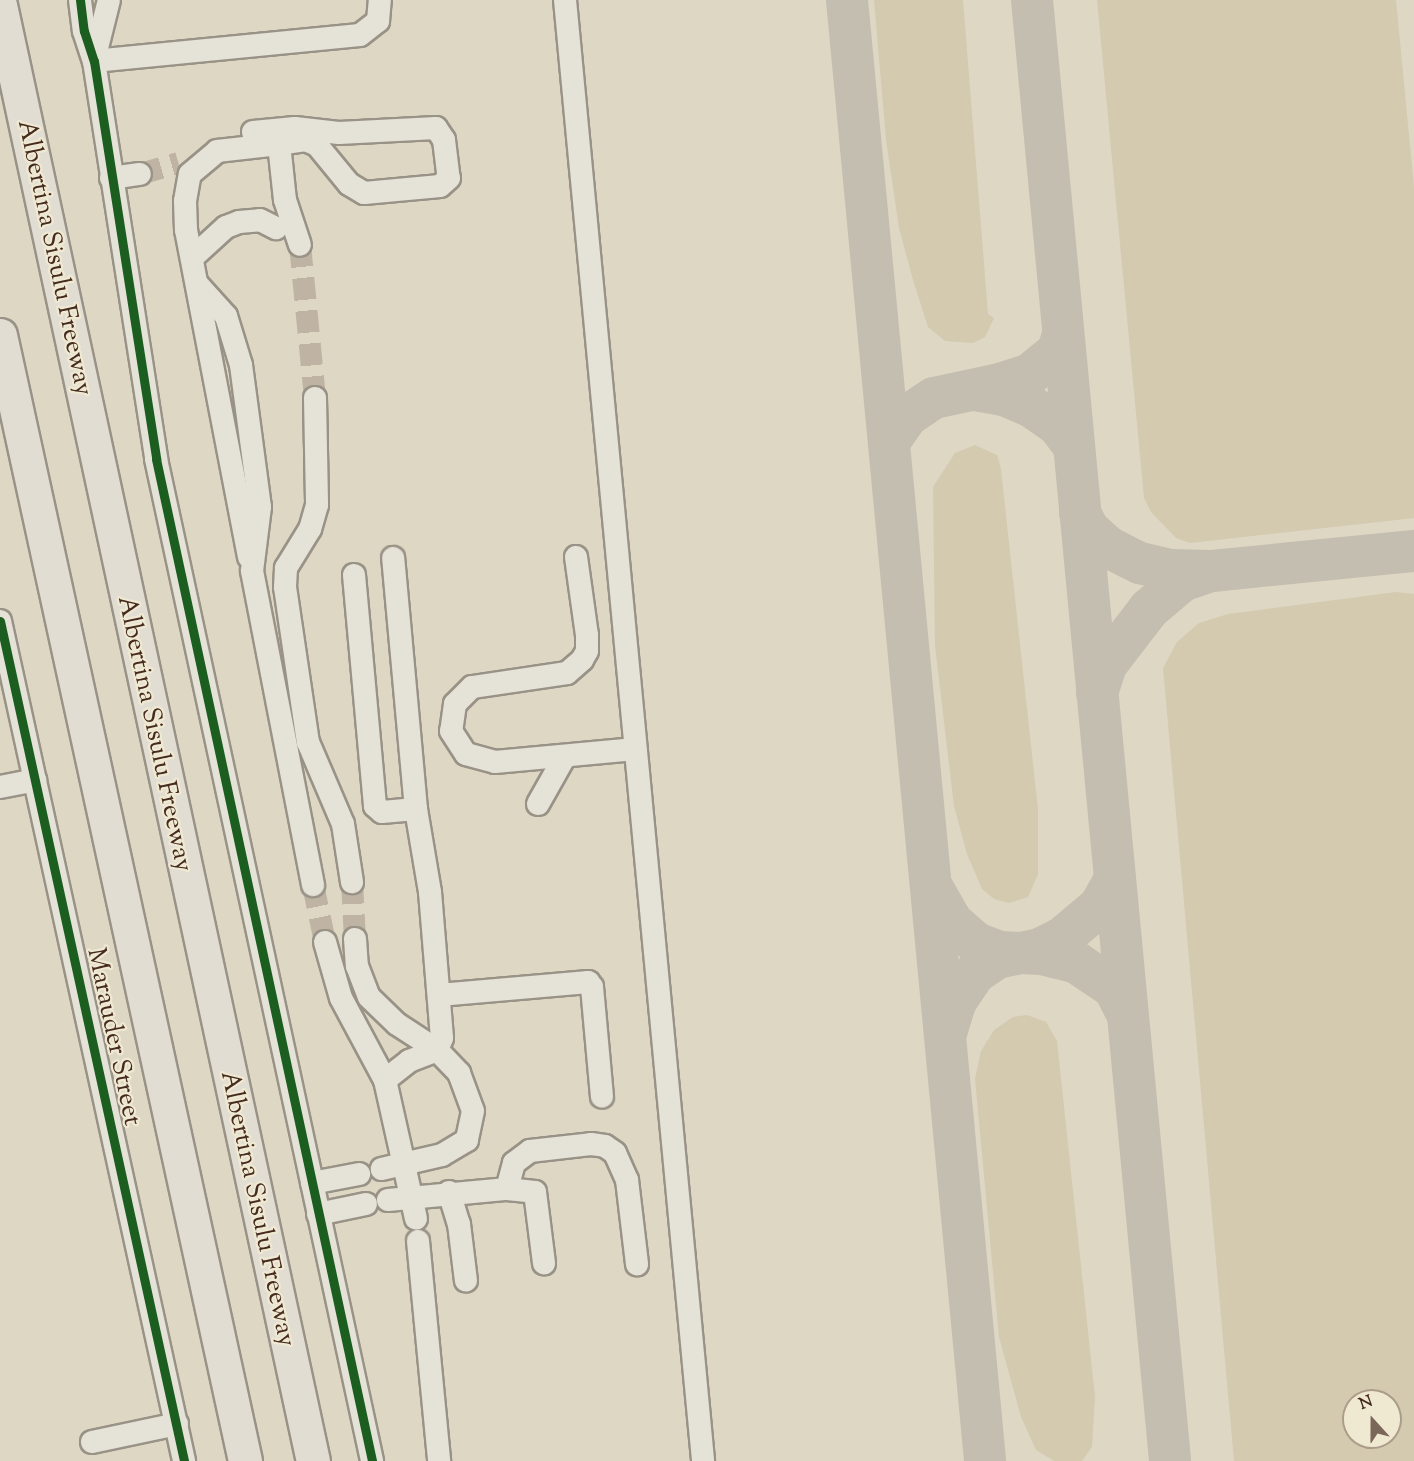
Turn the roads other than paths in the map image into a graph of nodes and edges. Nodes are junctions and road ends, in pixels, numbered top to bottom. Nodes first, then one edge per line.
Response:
1 (18, 0) edge
2 (80, 0) edge
3 (109, 0) edge
4 (380, 0) edge
5 (565, 0) edge
6 (0, 5) edge
7 (94, 61) junction
8 (339, 133) junction
9 (278, 137) junction
10 (327, 155) junction
11 (178, 163) tunnel mouth
12 (140, 174) tunnel mouth
13 (111, 178) junction
14 (40, 183) junction
15 (276, 228) dead end
16 (300, 245) tunnel mouth
17 (192, 258) junction
18 (197, 284) junction
19 (0, 335) edge
20 (315, 398) tunnel mouth
21 (576, 557) dead end
22 (393, 558) dead end
23 (252, 571) junction
24 (354, 575) dead end
25 (0, 621) edge
26 (635, 749) junction
27 (565, 756) junction
28 (35, 780) junction
29 (0, 788) edge
30 (538, 804) dead end
31 (416, 809) junction
32 (347, 854) junction
33 (308, 858) junction
34 (352, 882) tunnel mouth
35 (313, 885) tunnel mouth
36 (355, 939) tunnel mouth
37 (325, 942) tunnel mouth
38 (439, 995) junction
39 (437, 1050) junction
40 (385, 1080) junction
41 (602, 1097) dead end
42 (406, 1164) junction
43 (382, 1169) dead end
44 (360, 1173) dead end
45 (312, 1184) junction
46 (507, 1189) junction
47 (449, 1192) junction
48 (412, 1195) junction
49 (318, 1214) junction
50 (544, 1263) dead end
51 (637, 1264) dead end
52 (466, 1281) dead end
53 (177, 1424) junction
54 (92, 1442) dead end
55 (184, 1461) edge
56 (245, 1461) edge
57 (313, 1461) edge
58 (372, 1461) edge
59 (439, 1461) edge
60 (703, 1461) edge

1 - 14 highway
2 - 7 street
3 - 7 street
4 - 7 street
5 - 26 street
6 - 14 highway, Albertina Sisulu Freeway
7 - 13 street
8 - 9 street
8 - 10 street
8 - 10 street
9 - 10 street
9 - 11 street
9 - 16 street
9 - 17 street
12 - 13 street
13 - 45 street
14 - 57 highway, Albertina Sisulu Freeway
15 - 17 street
17 - 18 street
18 - 23 street
18 - 23 street
19 - 56 highway
20 - 32 street
21 - 27 street
22 - 31 street
23 - 33 street
24 - 31 street
25 - 28 street, Marauder Street
26 - 27 street
26 - 60 street
27 - 30 street
28 - 29 street
28 - 53 street, Marauder Street
31 - 38 street
32 - 33 street
32 - 34 street
33 - 35 street
36 - 39 street
37 - 40 street
38 - 39 street
38 - 41 street
39 - 40 street
39 - 42 street
40 - 42 street
42 - 43 street
42 - 48 street
44 - 45 street
45 - 49 street
46 - 47 street
46 - 50 street
46 - 51 street
47 - 48 street
47 - 52 street
48 - 49 street
48 - 59 street
49 - 58 street
53 - 54 street
53 - 55 street, Marauder Street

